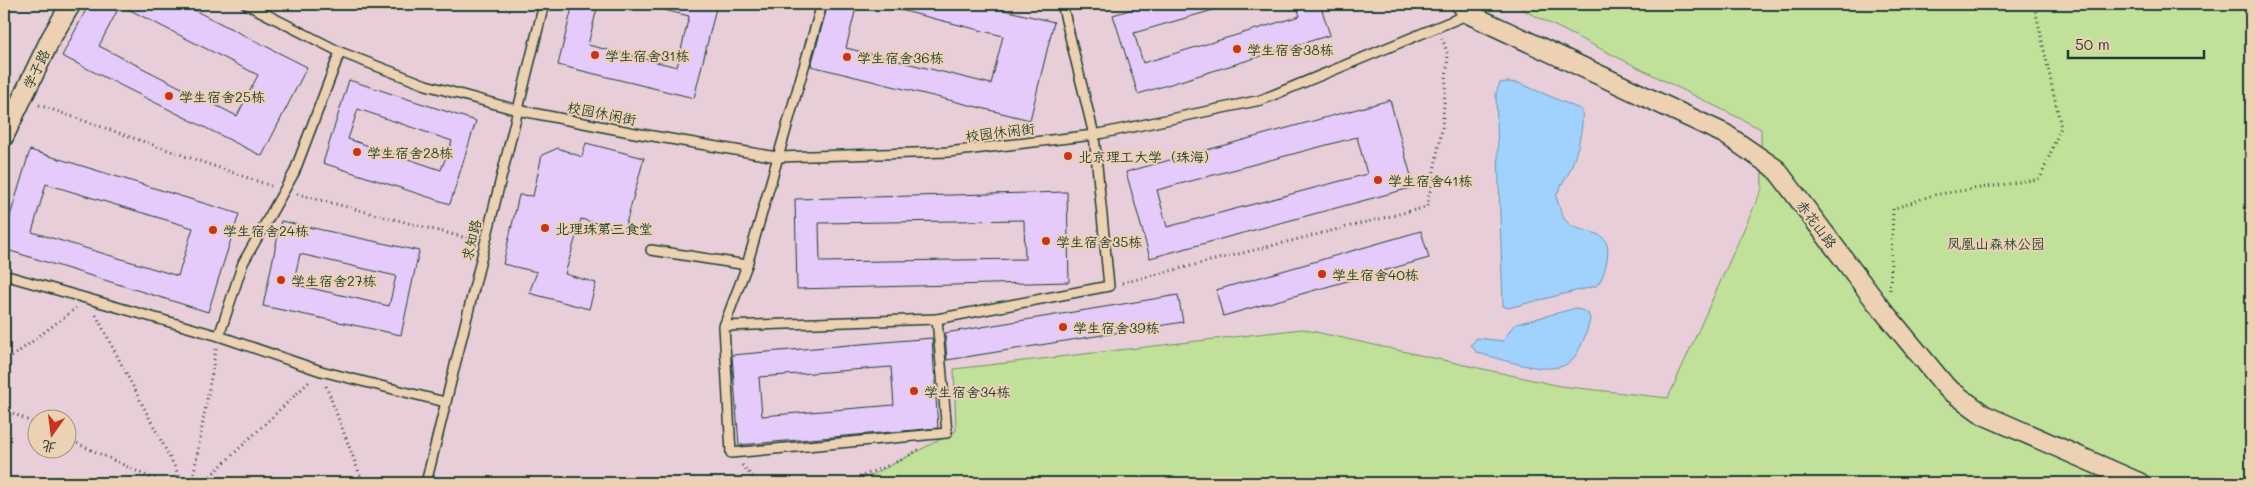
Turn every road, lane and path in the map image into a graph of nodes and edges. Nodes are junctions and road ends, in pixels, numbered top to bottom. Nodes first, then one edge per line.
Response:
1 (71, 4) edge
2 (246, 4) edge
3 (544, 4) edge
4 (822, 4) edge
5 (1062, 4) edge
6 (2034, 4) edge
7 (1465, 9) edge
8 (1438, 27) junction
9 (340, 52) junction
10 (21, 98) junction
11 (517, 110) junction
12 (1094, 135) junction
13 (4, 136) edge
14 (778, 157) junction
15 (283, 190) junction
16 (485, 243) junction
17 (651, 250) dead end
18 (747, 265) junction
19 (4, 275) edge
20 (1109, 286) junction
21 (1892, 297) dead end
22 (88, 298) junction
23 (937, 319) junction
24 (724, 326) junction
25 (218, 336) junction
26 (4, 363) edge
27 (321, 371) junction
28 (446, 402) junction
29 (4, 410) edge
30 (28, 421) edge
31 (946, 433) junction
32 (78, 444) edge
33 (731, 454) junction
34 (162, 483) edge
35 (183, 483) edge
36 (192, 483) edge
37 (203, 483) edge
38 (363, 483) edge
39 (426, 483) edge
40 (758, 483) edge
41 (845, 483) edge
42 (2140, 483) edge

1 - 10 street, 学子路
2 - 9 lane, 校园休闲街
3 - 11 lane, 求知路
4 - 14 lane
5 - 12 lane
6 - 21 path
7 - 8 lane, 校园休闲街
7 - 42 street, 赤花山路
8 - 12 lane, 校园休闲街
8 - 20 path
9 - 11 lane, 校园休闲街
9 - 15 lane
10 - 13 street, 学子路
10 - 15 path
11 - 14 lane, 校园休闲街
11 - 16 lane, 求知路
12 - 14 lane, 校园休闲街
12 - 20 lane
14 - 18 lane
15 - 16 path
15 - 25 lane
16 - 28 lane, 求知路
17 - 18 lane
18 - 24 lane
19 - 22 lane
20 - 23 lane
22 - 25 lane
22 - 26 path
22 - 35 path
23 - 24 lane
23 - 31 lane
24 - 33 lane
25 - 27 lane
25 - 36 path
27 - 28 lane
27 - 37 path
27 - 38 path
28 - 39 lane, 求知路
29 - 30 path
31 - 33 lane
31 - 41 path
32 - 34 path
33 - 40 path

